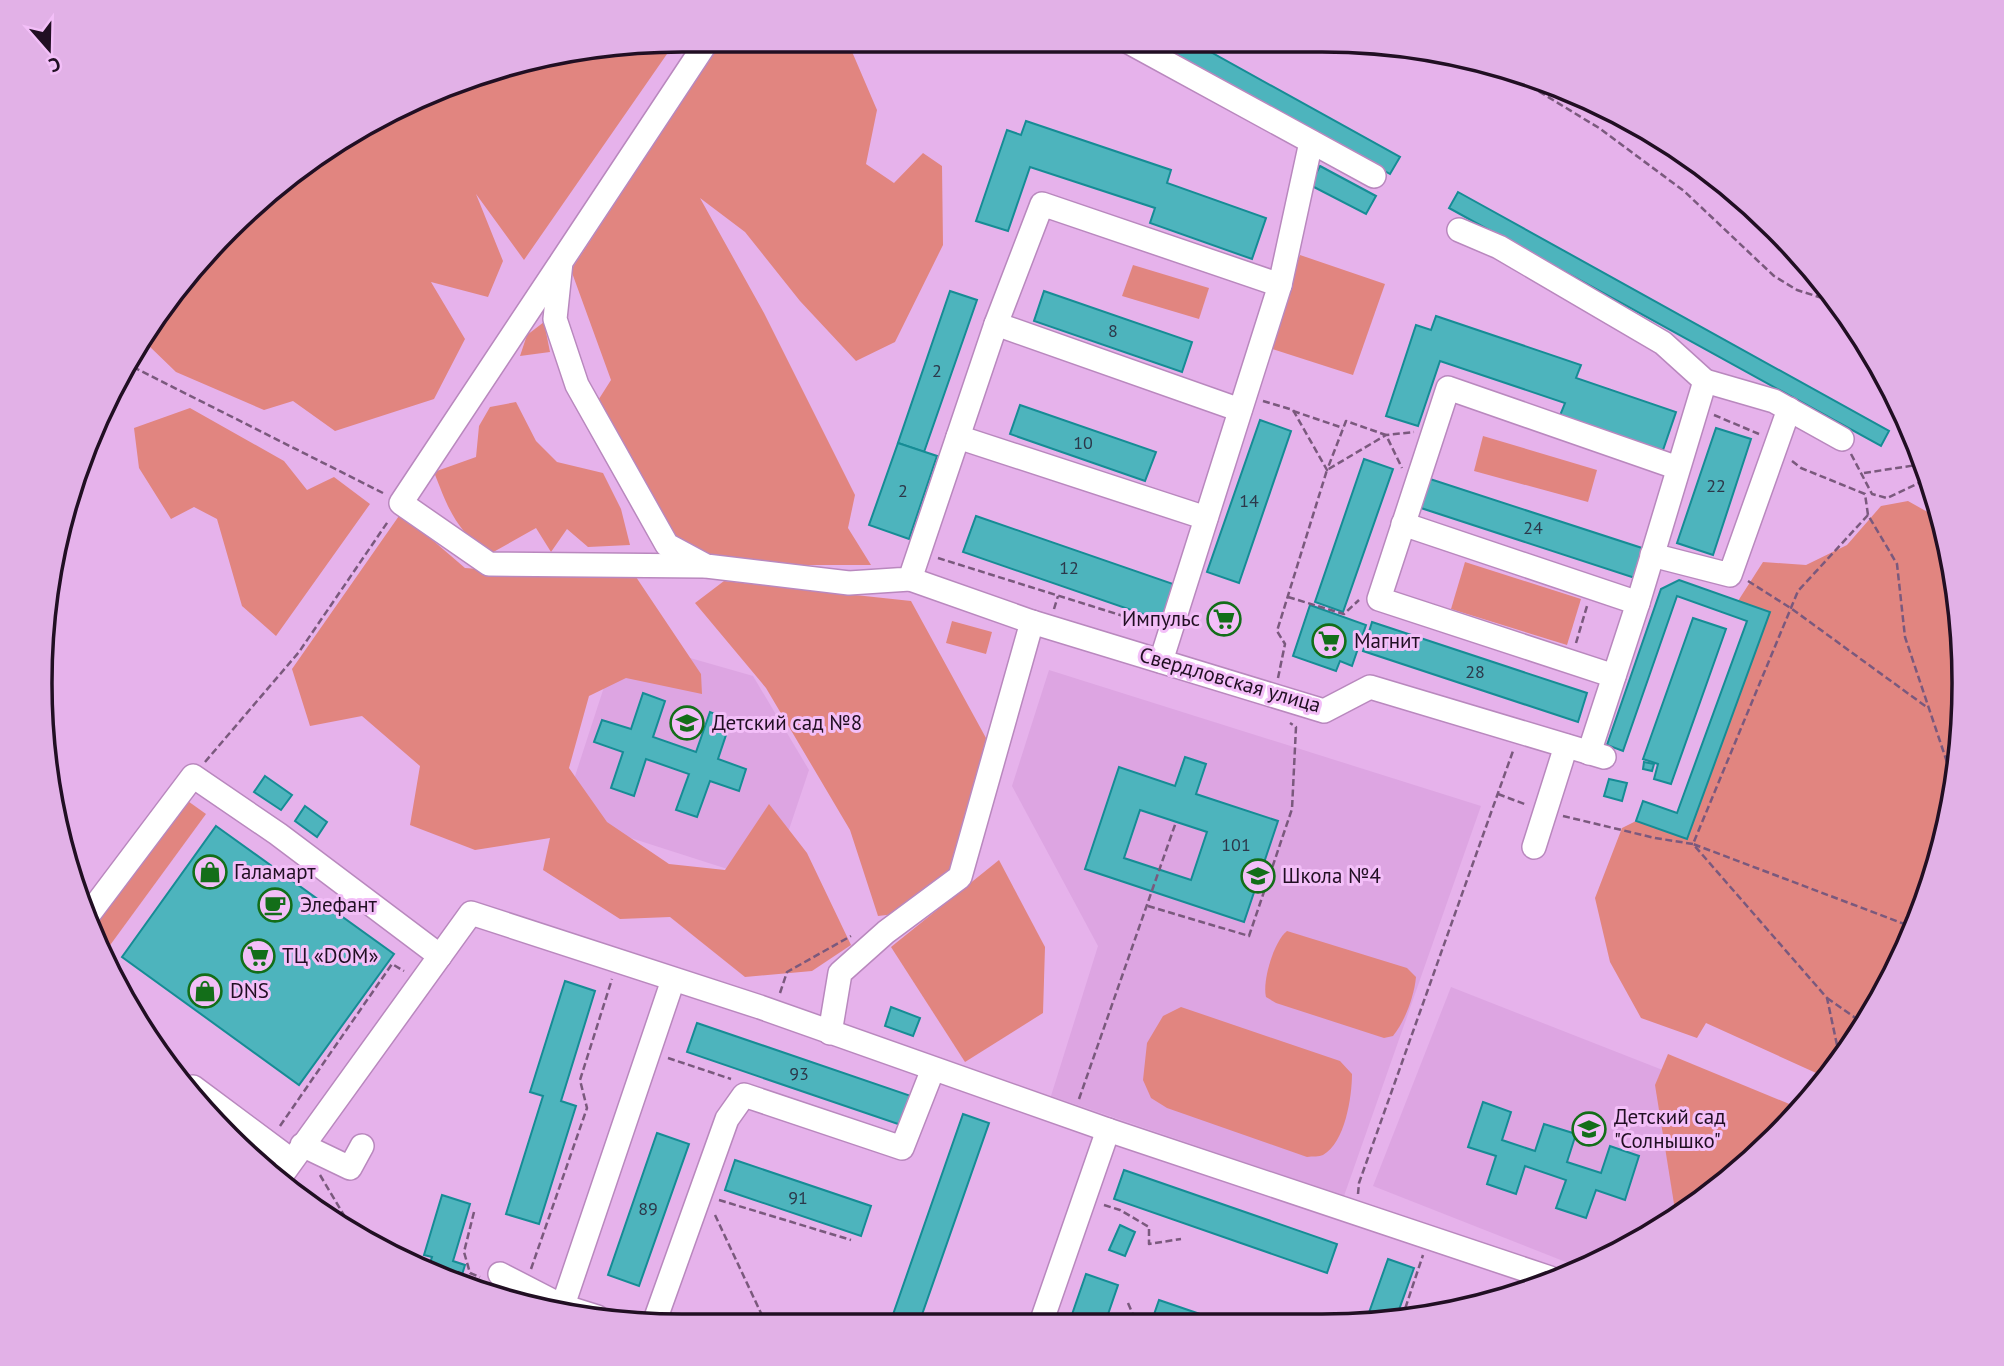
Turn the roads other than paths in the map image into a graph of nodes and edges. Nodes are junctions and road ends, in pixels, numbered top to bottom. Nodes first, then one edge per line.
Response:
1 (700, 52) edge
2 (1147, 52) edge
3 (1311, 142) junction
4 (1374, 176) dead end
5 (1459, 230) dead end
6 (561, 262) junction
7 (1280, 285) junction
8 (996, 324) junction
9 (1705, 381) junction
10 (1240, 410) junction
11 (1789, 410) junction
12 (958, 437) junction
13 (1842, 439) road end
14 (1678, 468) junction
15 (1206, 518) junction
16 (1404, 524) junction
17 (1652, 555) junction
18 (706, 566) junction
19 (909, 579) junction
20 (1638, 603) junction
21 (1042, 617) junction
22 (1161, 661) junction
23 (1614, 676) junction
24 (1566, 746) junction
25 (1534, 847) dead end
26 (94, 908) edge
27 (440, 956) junction
28 (673, 980) junction
29 (830, 1033) junction
30 (933, 1069) junction
31 (209, 1099) edge
32 (1108, 1130) junction
33 (362, 1146) dead end
34 (291, 1161) edge
35 (1539, 1274) edge
36 (490, 1276) road end
37 (540, 1296) edge
38 (564, 1302) edge
39 (658, 1313) edge
40 (1044, 1314) edge

1 - 6 street
2 - 3 street
3 - 4 street
3 - 7 street
5 - 9 street
6 - 18 street
6 - 18 street
7 - 8 street
7 - 10 street
8 - 10 street
8 - 12 street
9 - 11 street
9 - 14 street
10 - 15 street
11 - 13 street
11 - 17 street
12 - 15 street
12 - 19 street
14 - 16 street
14 - 17 street
15 - 22 street
16 - 20 street
16 - 23 street
17 - 20 street
18 - 19 street
19 - 21 street, Свердловская улица
20 - 23 street
21 - 22 street, Свердловская улица
21 - 29 street
22 - 24 street, Свердловская улица
23 - 24 street, Свердловская улица
24 - 25 street
26 - 27 street
27 - 28 street
27 - 34 street
28 - 29 street
28 - 38 street
29 - 30 street
30 - 32 street
30 - 39 street
31 - 34 street
32 - 35 street
32 - 40 street
33 - 34 street
36 - 37 street

